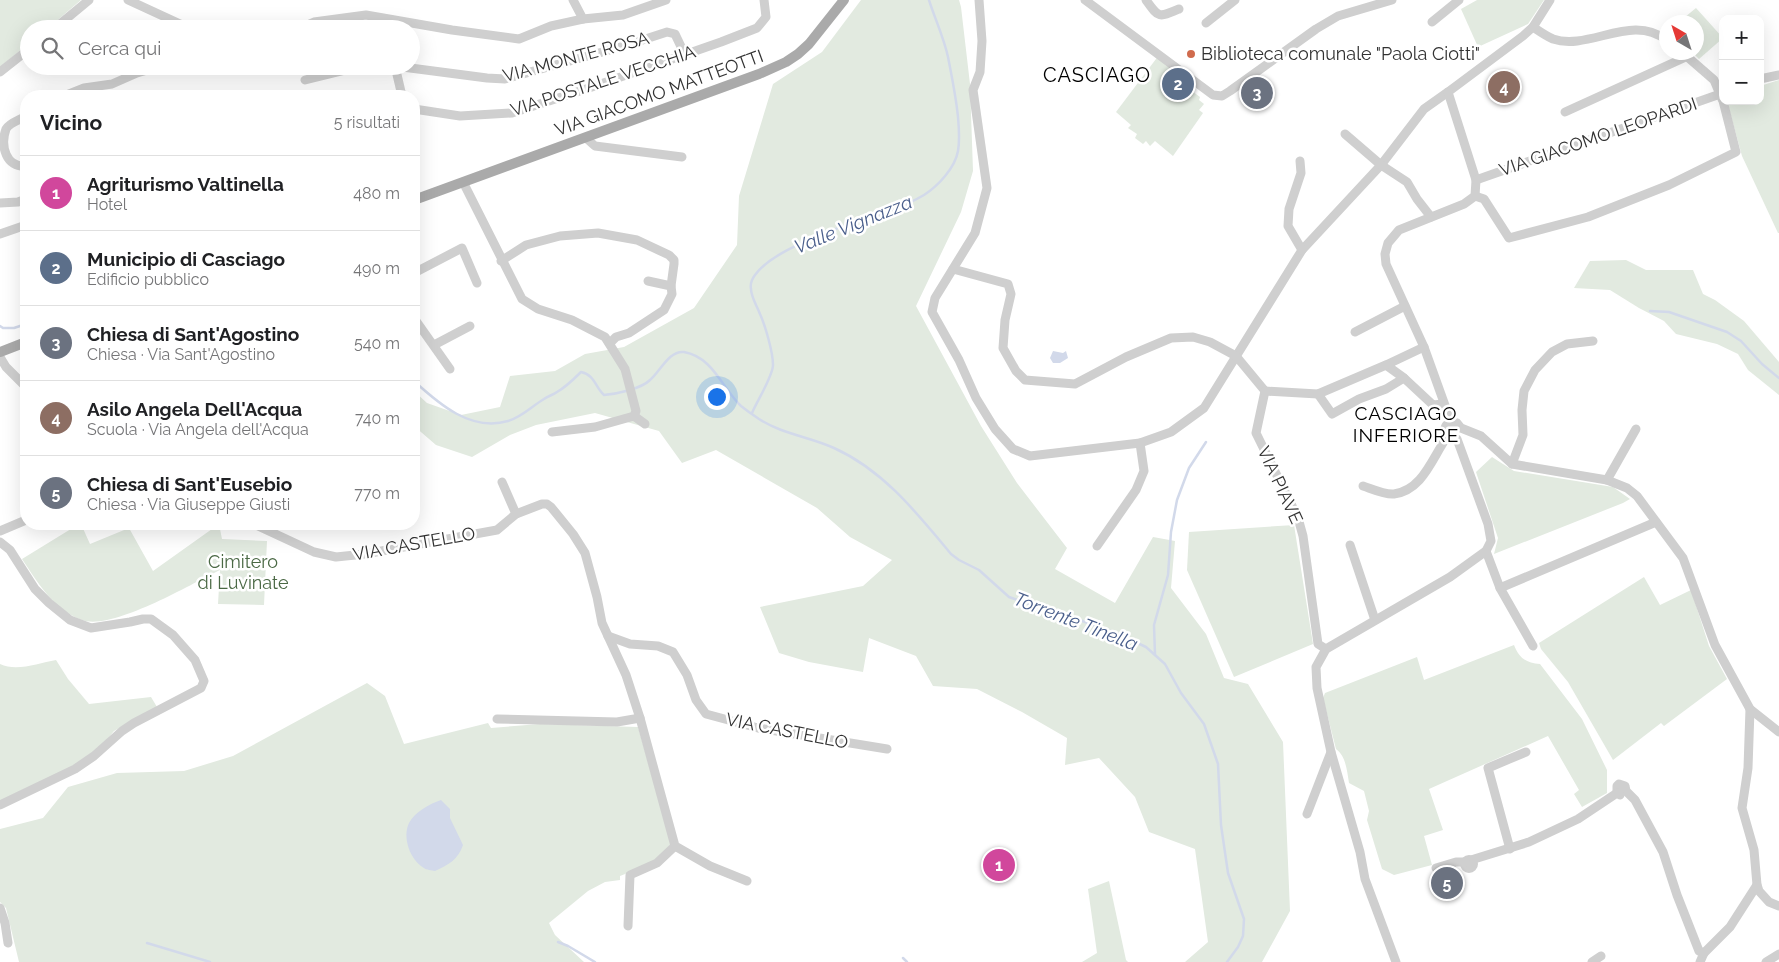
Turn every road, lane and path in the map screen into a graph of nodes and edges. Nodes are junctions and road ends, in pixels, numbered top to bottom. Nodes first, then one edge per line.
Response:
1 (89, 0) edge
2 (128, 0) edge
3 (573, 0) edge
4 (666, 0) edge
5 (764, 0) edge
6 (844, 0) edge
7 (979, 0) edge
8 (1085, 0) edge
9 (1146, 0) edge
10 (1235, 0) edge
11 (1392, 0) edge
12 (1460, 0) edge
13 (1550, 0) edge
14 (1179, 10) dead end
15 (583, 19) junction
16 (65, 20) edge
17 (171, 20) edge
18 (327, 20) edge
19 (402, 20) edge
20 (1432, 22) dead end
21 (1206, 23) dead end
22 (420, 24) edge
23 (1533, 27) junction
24 (1659, 34) edge
25 (685, 55) junction
26 (20, 56) edge
27 (1672, 60) edge
28 (1692, 60) edge
29 (420, 69) edge
30 (0, 72) edge
31 (132, 75) edge
32 (325, 75) edge
33 (397, 75) edge
34 (1779, 75) edge
35 (1764, 78) edge
36 (305, 80) dead end
37 (79, 90) edge
38 (401, 90) edge
39 (1719, 91) edge
40 (1448, 92) junction
41 (1719, 98) edge
42 (1724, 105) edge
43 (420, 110) edge
44 (1564, 112) dead end
45 (20, 119) edge
46 (1345, 134) dead end
47 (586, 138) junction
48 (682, 157) dead end
49 (1300, 161) dead end
50 (1381, 164) junction
51 (20, 167) edge
52 (1476, 180) junction
53 (463, 182) junction
54 (1475, 196) junction
55 (420, 198) edge
56 (20, 201) edge
57 (0, 203) edge
58 (1431, 217) junction
59 (20, 227) edge
60 (0, 234) edge
61 (1302, 250) junction
62 (501, 261) junction
63 (953, 269) junction
64 (420, 270) edge
65 (648, 281) dead end
66 (477, 283) dead end
67 (671, 286) junction
68 (1405, 306) junction
69 (420, 326) edge
70 (470, 326) dead end
71 (1355, 332) dead end
72 (1593, 342) dead end
73 (610, 343) junction
74 (20, 344) edge
75 (434, 345) junction
76 (1428, 348) junction
77 (0, 352) edge
78 (1236, 356) junction
79 (0, 358) edge
80 (1386, 365) junction
81 (450, 369) dead end
82 (1404, 378) junction
83 (20, 381) edge
84 (1264, 391) junction
85 (1318, 394) junction
86 (1443, 404) junction
87 (634, 416) junction
88 (1451, 422) junction
89 (645, 424) dead end
90 (1461, 428) junction
91 (1636, 429) dead end
92 (552, 432) dead end
93 (1447, 437) junction
94 (1457, 439) junction
95 (1140, 443) junction
96 (1512, 464) junction
97 (1608, 480) junction
98 (502, 482) dead end
99 (1363, 486) dead end
100 (516, 514) junction
101 (1656, 522) junction
102 (20, 523) edge
103 (267, 530) edge
104 (0, 531) edge
105 (0, 542) edge
106 (1350, 545) dead end
107 (1097, 546) dead end
108 (1486, 551) junction
109 (1500, 588) junction
110 (1375, 620) junction
111 (608, 636) junction
112 (1533, 646) dead end
113 (1326, 649) junction
114 (1750, 708) junction
115 (640, 718) junction
116 (497, 719) dead end
117 (1779, 732) edge
118 (887, 749) dead end
119 (1331, 752) junction
120 (1526, 752) dead end
121 (0, 805) edge
122 (1307, 814) dead end
123 (675, 846) junction
124 (1510, 849) junction
125 (1436, 868) dead end
126 (747, 881) dead end
127 (1757, 885) junction
128 (1779, 906) edge
129 (0, 908) edge
130 (628, 926) dead end
131 (8, 943) dead end
132 (1779, 954) edge
133 (1701, 955) edge
134 (1601, 956) dead end
135 (1396, 962) edge
136 (1592, 962) edge
137 (1766, 962) edge

1 - 16 street
2 - 17 street
3 - 15 street
4 - 15 street
5 - 25 street, VIA POSTALE VECCHIA
6 - 47 main road, VIA GIACOMO MATTEOTTI
7 - 63 street
8 - 11 street
9 - 14 street
10 - 21 street
12 - 20 street
13 - 23 street
15 - 22 street
18 - 19 street
23 - 24 street
23 - 40 street
25 - 29 street, VIA MONTE ROSA
25 - 43 street, VIA POSTALE VECCHIA
26 - 30 street
27 - 44 street
28 - 39 street
31 - 37 street
32 - 36 street, VIA MONTE ROSA
33 - 38 street
34 - 35 street
40 - 50 street
40 - 52 street
41 - 52 street, VIA GIACOMO LEOPARDI
42 - 54 street
45 - 51 street
46 - 50 street
47 - 48 street
47 - 53 main road, VIA GIACOMO MATTEOTTI
49 - 61 street
50 - 58 street
50 - 61 street
52 - 54 street
53 - 55 main road, VIA GIACOMO MATTEOTTI
53 - 62 street
54 - 58 street
56 - 57 street
58 - 68 street
59 - 60 street
61 - 78 street
62 - 67 street
62 - 73 street
63 - 78 street
63 - 95 street
64 - 66 street
65 - 67 street
67 - 73 street
68 - 71 street
68 - 76 street
69 - 75 street
70 - 75 street
72 - 96 street
73 - 87 street
74 - 77 main road
75 - 81 street
76 - 80 street
76 - 86 street
78 - 84 street
78 - 95 street
79 - 83 street
80 - 82 street
80 - 85 street
82 - 85 street
82 - 86 street
84 - 85 street
84 - 113 street, VIA PIAVE
86 - 88 street
87 - 89 street
87 - 92 street
88 - 90 street
88 - 93 street
90 - 94 street
90 - 96 street
91 - 97 street
93 - 94 street
93 - 99 street
94 - 108 street
95 - 107 street
96 - 97 street
97 - 101 street
98 - 100 street
100 - 103 street, VIA CASTELLO
100 - 111 street, VIA CASTELLO
101 - 109 street
101 - 114 street
102 - 104 street
105 - 121 street
106 - 110 street
108 - 109 street
108 - 110 street
109 - 112 street
110 - 113 street
111 - 115 street, VIA CASTELLO
111 - 118 street, VIA CASTELLO
113 - 119 street
114 - 117 street
114 - 127 street
115 - 116 street
115 - 123 street, VIA CASTELLO
119 - 122 street
119 - 135 street
120 - 124 street
123 - 126 street
123 - 130 street
124 - 125 street
124 - 133 street
127 - 128 street
127 - 133 street
129 - 131 street
132 - 137 street
134 - 136 street

